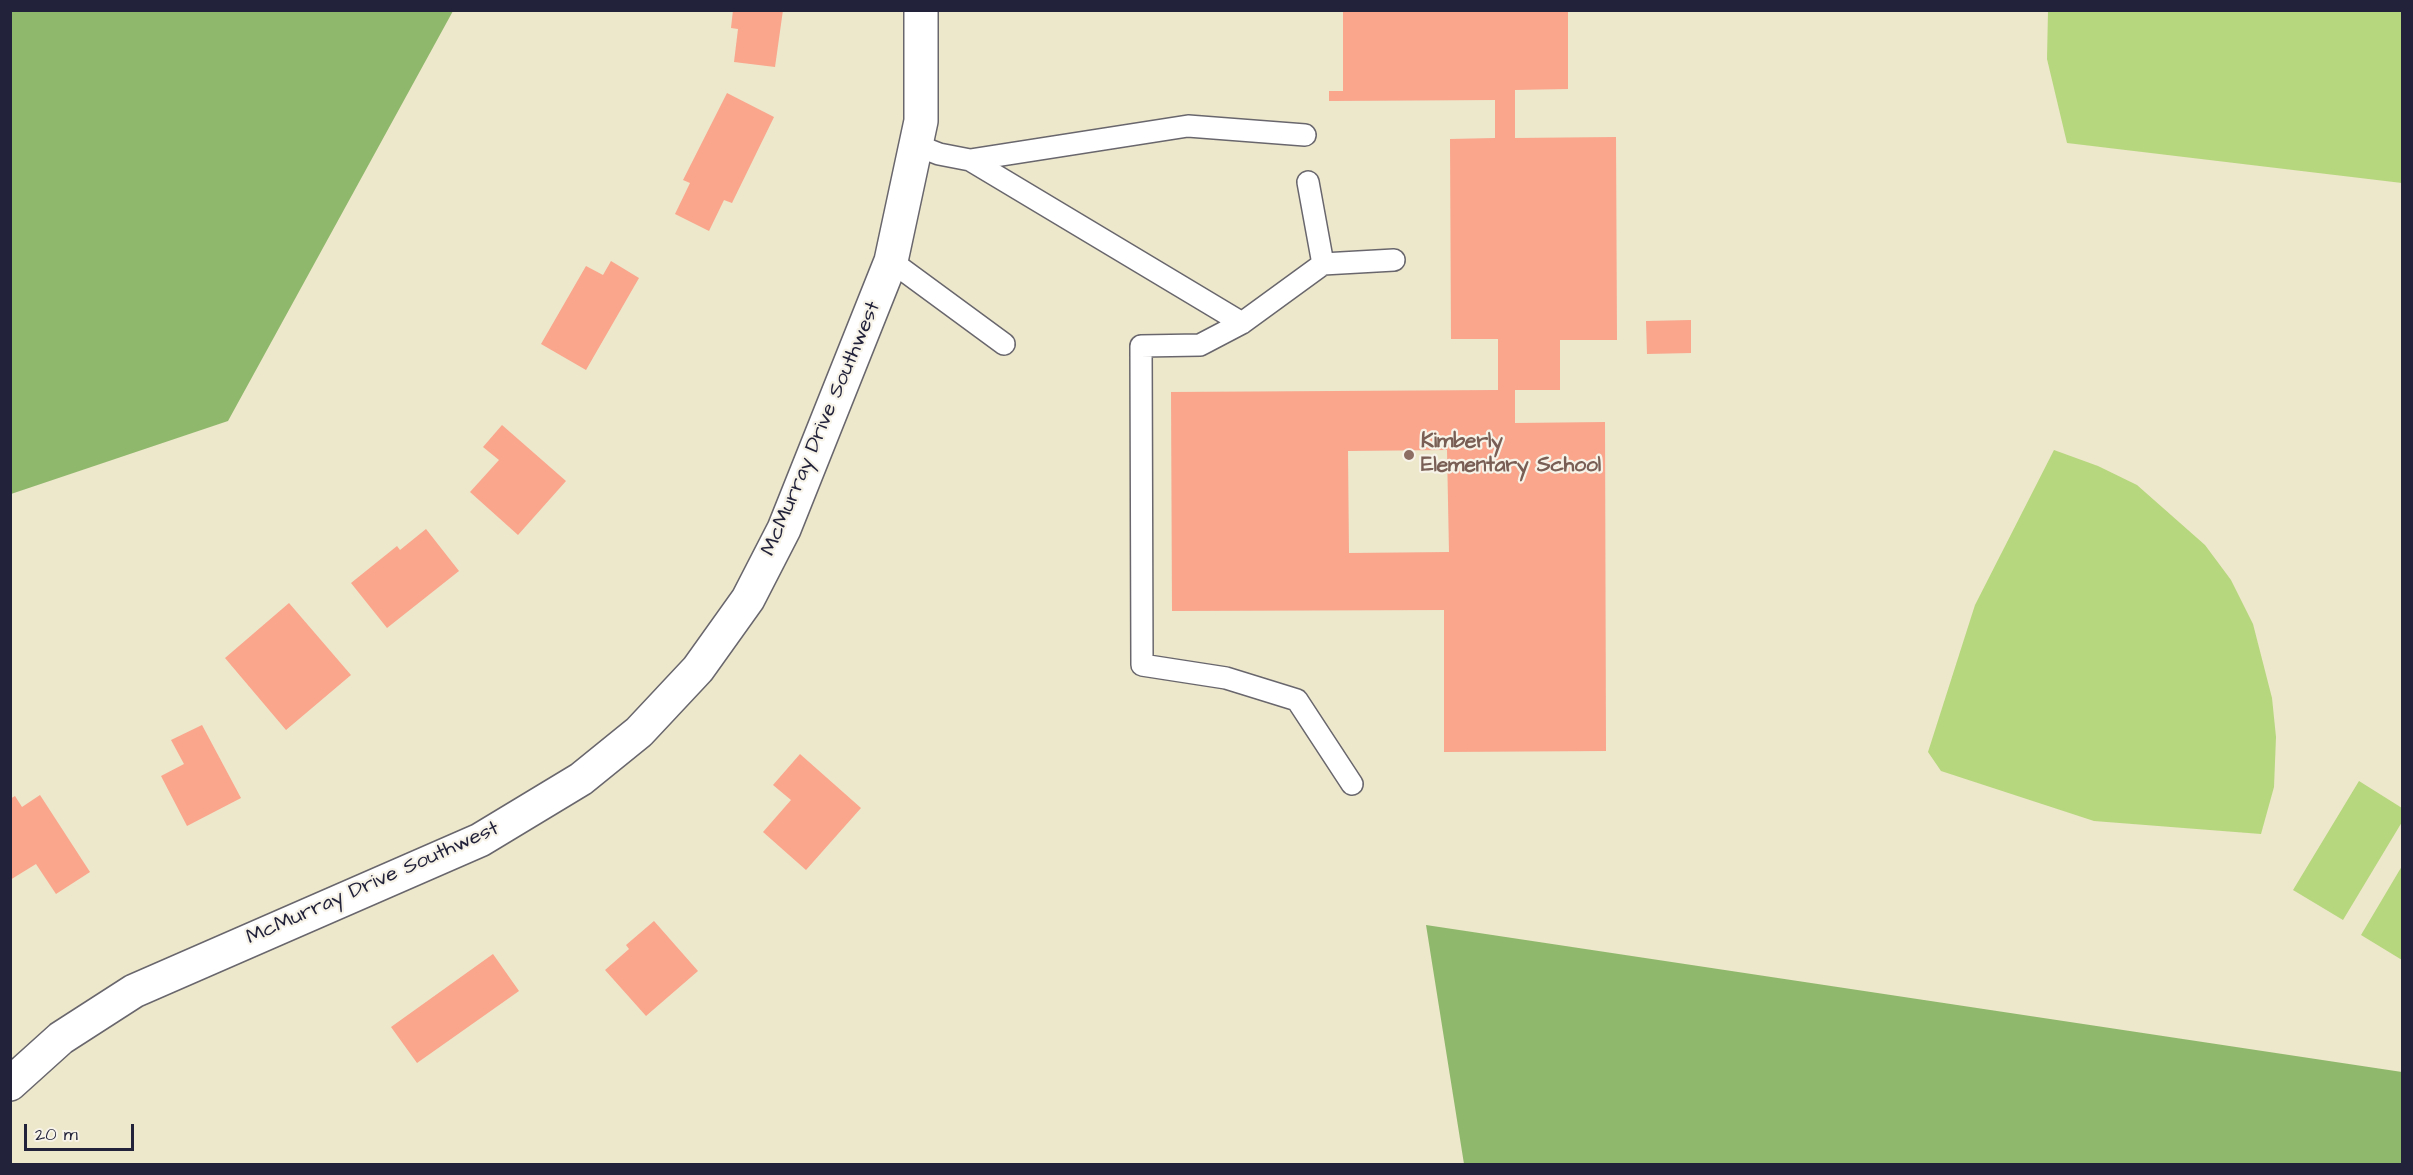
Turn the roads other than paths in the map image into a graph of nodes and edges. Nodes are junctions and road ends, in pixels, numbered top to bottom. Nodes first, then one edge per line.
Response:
1 (921, 10) edge
2 (1305, 135) dead end
3 (916, 145) junction
4 (970, 160) junction
5 (1308, 182) dead end
6 (891, 261) junction
7 (1394, 261) dead end
8 (1323, 264) junction
9 (1242, 323) junction
10 (1004, 345) dead end
11 (1352, 784) dead end
12 (10, 1084) edge

1 - 3 street, McMurray Drive Southwest
2 - 4 lane
3 - 4 lane
3 - 6 street, McMurray Drive Southwest
4 - 9 lane
5 - 8 lane
6 - 10 lane
6 - 12 street, McMurray Drive Southwest
7 - 8 lane
8 - 9 lane
9 - 11 lane

